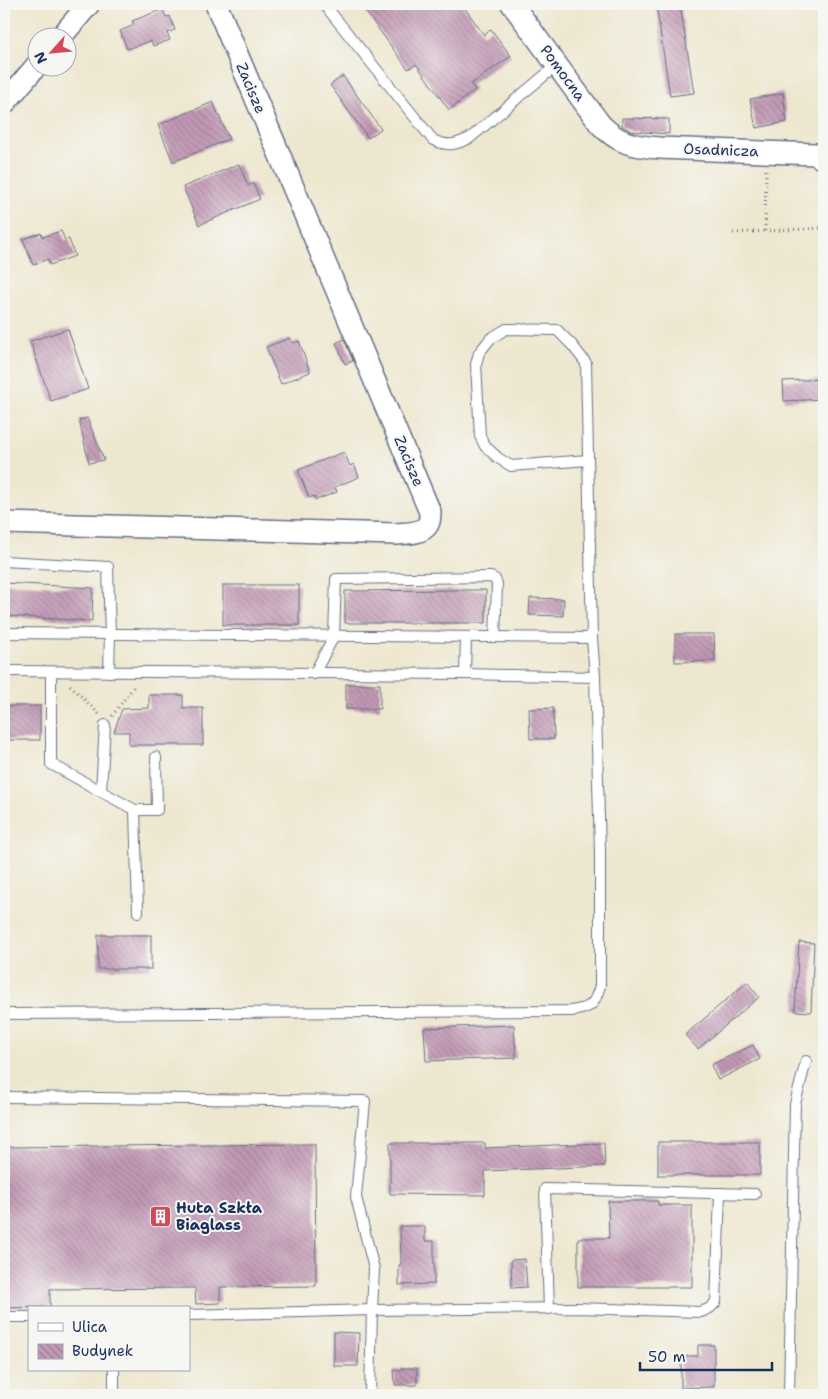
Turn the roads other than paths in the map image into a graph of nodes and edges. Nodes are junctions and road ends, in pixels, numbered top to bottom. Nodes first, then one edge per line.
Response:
1 (89, 4) edge
2 (216, 4) edge
3 (324, 4) edge
4 (512, 4) edge
5 (69, 28) edge
6 (557, 65) junction
7 (28, 76) edge
8 (4, 104) edge
9 (618, 140) joint
10 (824, 160) edge
11 (588, 460) junction
12 (4, 523) edge
13 (4, 560) edge
14 (4, 633) edge
15 (110, 634) junction
16 (334, 636) junction
17 (466, 637) junction
18 (495, 637) junction
19 (592, 638) junction
20 (4, 671) edge
21 (53, 672) junction
22 (109, 672) junction
23 (314, 674) junction
24 (465, 674) junction
25 (595, 677) junction
26 (105, 725) road end
27 (156, 757) dead end
28 (101, 791) junction
29 (135, 810) junction
30 (138, 912) dead end
31 (4, 1014) edge
32 (806, 1061) dead end
33 (4, 1098) edge
34 (720, 1193) junction
35 (755, 1194) dead end
36 (549, 1309) junction
37 (372, 1310) junction
38 (190, 1315) edge
39 (4, 1317) edge
40 (28, 1317) edge
41 (114, 1372) edge
42 (114, 1395) edge
43 (370, 1395) edge
44 (789, 1395) edge

1 - 5 street
2 - 12 street, Zacisze
3 - 6 lane
4 - 6 street, Pomocna
6 - 9 street, Pomocna
7 - 8 street
9 - 10 street, Osadnicza
11 - 11 lane
11 - 19 lane
13 - 15 lane
14 - 15 lane
15 - 16 lane
15 - 22 lane
16 - 17 lane
16 - 18 lane
16 - 23 lane
17 - 18 lane
17 - 24 lane
18 - 19 lane
19 - 25 lane
20 - 21 lane
21 - 22 lane
21 - 28 lane
22 - 23 lane
23 - 24 lane
24 - 25 lane
25 - 31 lane
26 - 28 lane
27 - 29 lane
28 - 29 lane
29 - 30 lane
32 - 44 lane
33 - 37 lane
34 - 35 lane
34 - 36 lane
34 - 36 lane
36 - 37 lane
37 - 38 lane
37 - 43 lane
39 - 40 lane
41 - 42 lane

